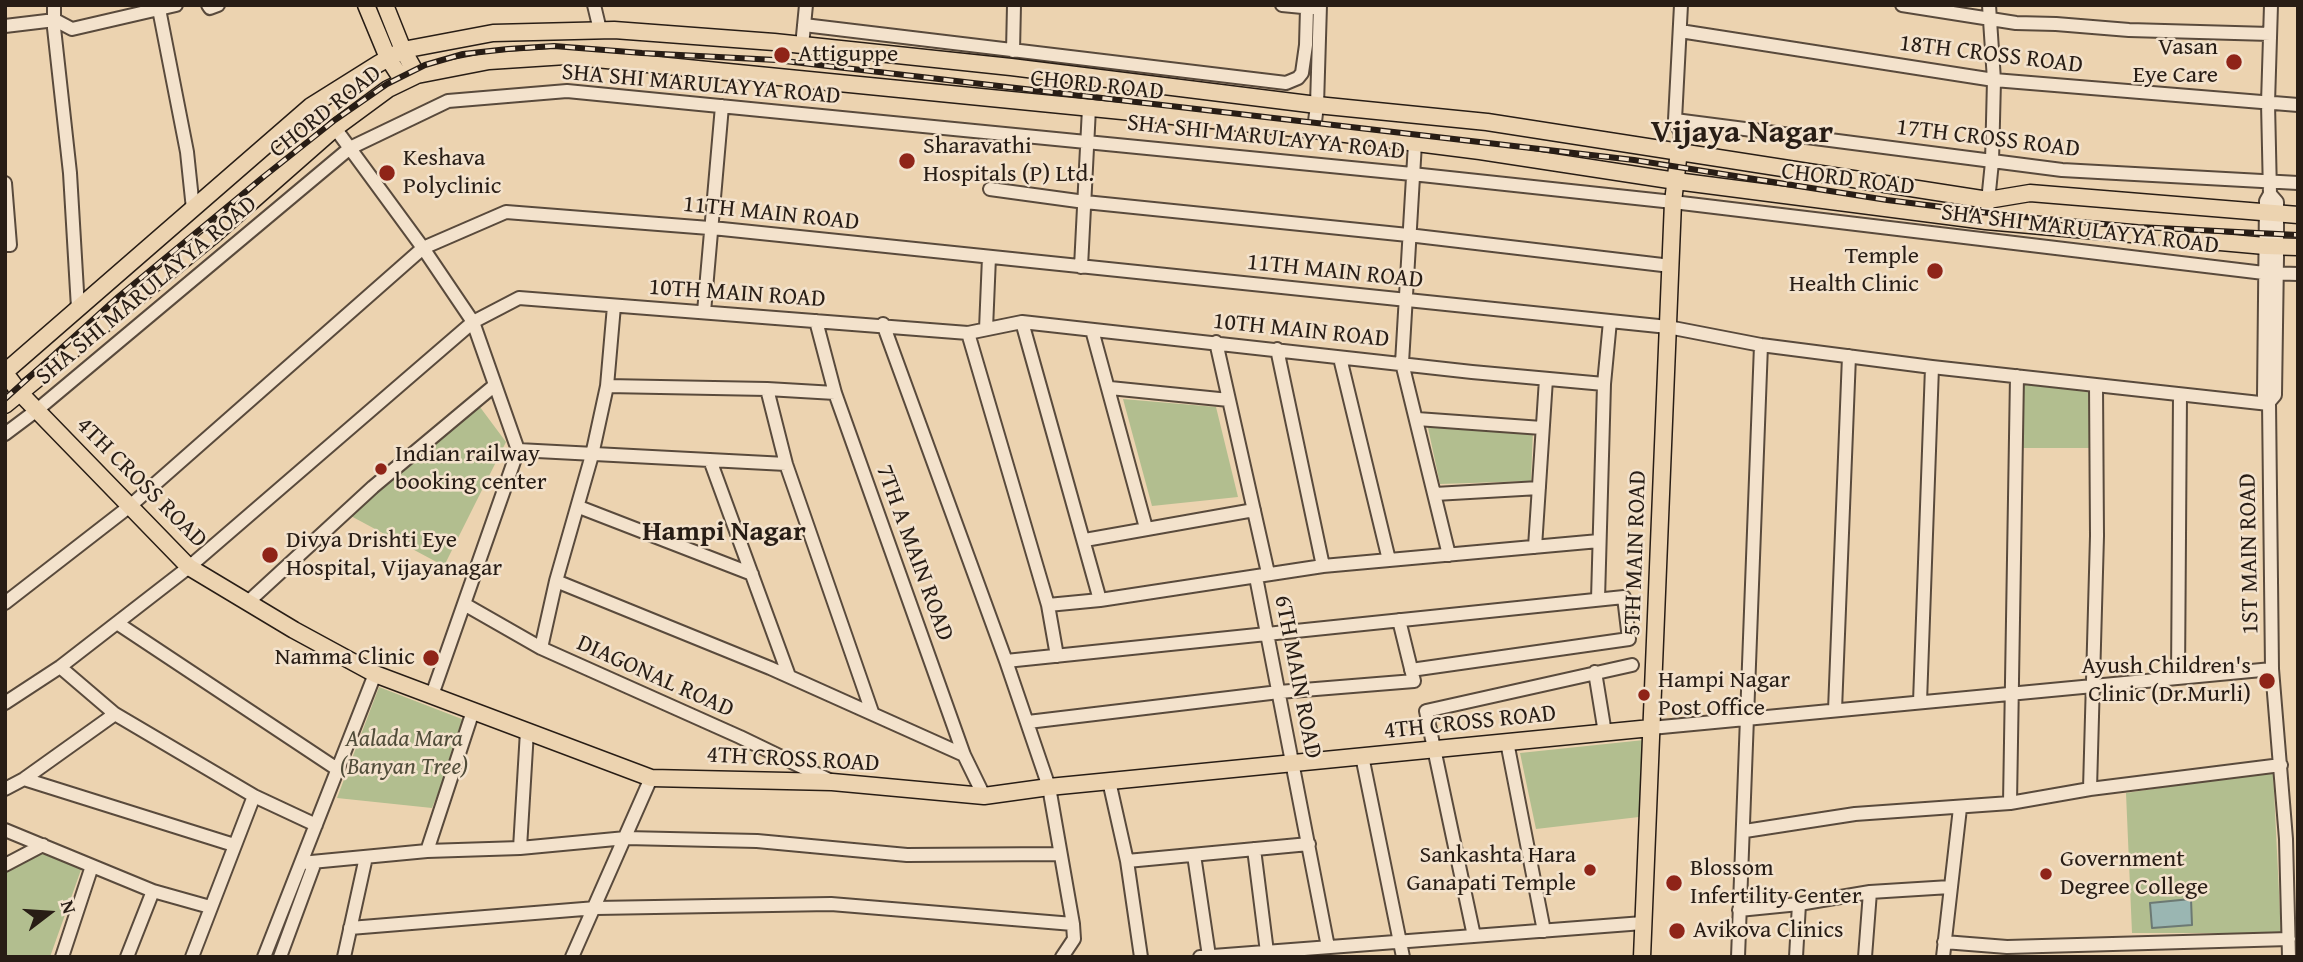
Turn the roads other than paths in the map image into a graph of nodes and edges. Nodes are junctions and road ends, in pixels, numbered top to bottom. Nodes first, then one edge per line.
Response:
1 (54, 5) edge
2 (208, 5) edge
3 (218, 5) edge
4 (366, 5) edge
5 (385, 5) edge
6 (594, 5) edge
7 (806, 5) edge
8 (1014, 5) edge
9 (1282, 5) edge
10 (1681, 5) edge
11 (1902, 5) edge
12 (2271, 5) edge
13 (166, 7) edge
14 (1315, 7) edge
15 (1989, 12) edge
16 (55, 20) junction
17 (804, 25) junction
18 (5, 26) edge
19 (600, 30) junction
20 (1680, 31) junction
21 (2270, 34) junction
22 (802, 46) junction
23 (403, 50) junction
24 (1013, 51) junction
25 (388, 58) junction
26 (410, 78) junction
27 (1994, 80) junction
28 (2269, 103) junction
29 (1317, 105) junction
30 (2298, 105) edge
31 (722, 106) junction
32 (1089, 108) junction
33 (1675, 120) junction
34 (335, 128) junction
35 (1314, 130) junction
36 (1088, 142) junction
37 (1415, 143) junction
38 (350, 148) junction
39 (1679, 151) junction
40 (1992, 162) junction
41 (1412, 174) junction
42 (1676, 181) junction
43 (5, 183) edge
44 (2298, 183) edge
45 (2270, 188) junction
46 (990, 189) dead end
47 (1988, 200) junction
48 (1085, 202) junction
49 (1673, 202) junction
50 (193, 209) junction
51 (2272, 214) junction
52 (2298, 215) edge
53 (1986, 221) junction
54 (710, 228) junction
55 (1408, 235) junction
56 (5, 245) edge
57 (2271, 246) junction
58 (2298, 247) edge
59 (423, 248) junction
60 (989, 257) junction
61 (1671, 266) junction
62 (1081, 267) junction
63 (2271, 273) junction
64 (2298, 274) edge
65 (1405, 300) junction
66 (614, 306) junction
67 (78, 308) junction
68 (704, 312) junction
69 (816, 321) junction
70 (1610, 321) junction
71 (473, 322) junction
72 (1022, 322) junction
73 (883, 324) junction
74 (1668, 327) junction
75 (986, 329) junction
76 (1092, 330) junction
77 (968, 332) junction
78 (1216, 342) junction
79 (1761, 345) junction
80 (1277, 349) junction
81 (1849, 356) junction
82 (1340, 358) junction
83 (1402, 363) junction
84 (1932, 367) junction
85 (5, 373) edge
86 (2017, 376) junction
87 (1546, 379) junction
88 (1604, 384) junction
89 (495, 385) junction
90 (2096, 385) junction
91 (607, 386) junction
92 (1110, 388) junction
93 (767, 389) junction
94 (835, 393) junction
95 (21, 394) junction
96 (2179, 395) junction
97 (1229, 400) junction
98 (2269, 403) junction
99 (5, 405) edge
100 (37, 410) junction
101 (1417, 419) junction
102 (1542, 428) junction
103 (5, 434) edge
104 (518, 450) junction
105 (592, 455) junction
106 (710, 460) junction
107 (786, 464) junction
108 (1539, 488) junction
109 (1435, 494) junction
110 (130, 506) junction
111 (579, 507) junction
112 (1254, 510) junction
113 (1146, 528) junction
114 (1085, 540) junction
115 (1599, 541) junction
116 (1535, 547) junction
117 (1449, 555) junction
118 (1389, 560) junction
119 (1323, 566) junction
120 (189, 567) junction
121 (752, 574) junction
122 (1262, 575) junction
123 (556, 581) junction
124 (1598, 599) junction
125 (1100, 600) junction
126 (248, 602) junction
127 (5, 603) edge
128 (464, 604) junction
129 (1048, 605) junction
130 (1399, 620) junction
131 (117, 623) junction
132 (1266, 634) junction
133 (541, 648) junction
134 (1057, 656) junction
135 (1006, 661) junction
136 (1632, 665) dead end
137 (60, 667) junction
138 (2273, 669) junction
139 (1595, 672) junction
140 (375, 674) junction
141 (789, 676) junction
142 (1412, 676) junction
143 (2178, 677) junction
144 (2093, 686) junction
145 (1279, 692) junction
146 (2010, 694) junction
147 (432, 695) junction
148 (1920, 702) junction
149 (5, 704) edge
150 (1835, 710) junction
151 (473, 711) junction
152 (872, 712) junction
153 (115, 714) junction
154 (1749, 719) junction
155 (1028, 722) junction
156 (1651, 728) junction
157 (527, 732) junction
158 (1605, 733) junction
159 (1507, 742) junction
160 (1433, 749) junction
161 (964, 755) junction
162 (1362, 756) junction
163 (1293, 763) junction
164 (2281, 765) junction
165 (337, 769) junction
166 (651, 778) junction
167 (24, 779) junction
168 (1109, 781) junction
169 (832, 782) junction
170 (1049, 787) junction
171 (5, 789) edge
172 (2090, 789) junction
173 (254, 796) junction
174 (984, 796) junction
175 (2010, 803) junction
176 (1960, 808) junction
177 (316, 825) junction
178 (5, 830) edge
179 (1745, 831) junction
180 (626, 838) junction
181 (2292, 839) edge
182 (1309, 844) junction
183 (43, 845) junction
184 (234, 845) junction
185 (520, 848) junction
186 (1254, 849) junction
187 (427, 851) junction
188 (1060, 854) junction
189 (1194, 855) junction
190 (366, 857) junction
191 (1126, 861) junction
192 (308, 862) junction
193 (5, 865) edge
194 (92, 866) junction
195 (1950, 887) junction
196 (153, 891) junction
197 (1870, 891) junction
198 (1798, 904) junction
199 (210, 907) junction
200 (596, 908) junction
201 (1739, 910) junction
202 (1643, 923) junction
203 (1073, 924) junction
204 (350, 928) junction
205 (1544, 931) junction
206 (1474, 936) junction
207 (2291, 936) edge
208 (1074, 939) junction
209 (1401, 941) junction
210 (1944, 942) junction
211 (1328, 947) junction
212 (1267, 951) junction
213 (1209, 956) edge
214 (62, 957) edge
215 (127, 957) edge
216 (192, 957) edge
217 (264, 957) edge
218 (280, 957) edge
219 (344, 957) edge
220 (572, 957) edge
221 (1062, 957) edge
222 (1075, 957) edge
223 (1141, 957) edge
224 (1200, 957) edge
225 (1403, 957) edge
226 (1642, 957) edge
227 (1738, 957) edge
228 (1796, 957) edge
229 (1865, 957) edge
230 (1942, 957) edge
231 (2290, 957) edge

1 - 16 street
2 - 3 street
4 - 25 main road
5 - 23 main road
6 - 19 street
7 - 17 street
8 - 24 street
9 - 14 street
10 - 20 street
11 - 15 street
12 - 21 street, 1ST MAIN ROAD
13 - 16 street
13 - 50 street
14 - 24 street
14 - 29 street
15 - 21 street
15 - 27 street
16 - 18 street
16 - 67 street
17 - 22 street
17 - 24 street
19 - 22 main road, CHORD ROAD
19 - 23 main road, CHORD ROAD
20 - 27 street, 18TH CROSS ROAD
20 - 33 street
21 - 28 street, 1ST MAIN ROAD
22 - 29 main road, CHORD ROAD
23 - 25 main road, CHORD ROAD
23 - 26 main road
25 - 26 main road
25 - 50 main road, CHORD ROAD
26 - 32 main road, CHORD ROAD
26 - 34 main road, CHORD ROAD
27 - 28 street, 18TH CROSS ROAD
27 - 40 street
28 - 30 street, 18TH CROSS ROAD
28 - 45 street, 1ST MAIN ROAD
29 - 35 street
29 - 39 main road, CHORD ROAD
31 - 36 street, SHA SHI MARULAYYA ROAD
31 - 38 street, SHA SHI MARULAYYA ROAD
31 - 54 street
32 - 35 main road, CHORD ROAD
32 - 36 street
33 - 39 street
33 - 40 street, 17TH CROSS ROAD
34 - 38 street
34 - 95 main road, CHORD ROAD
35 - 37 main road, CHORD ROAD
36 - 41 street, SHA SHI MARULAYYA ROAD
36 - 48 street
37 - 41 street
37 - 42 main road, CHORD ROAD
38 - 59 street
38 - 100 street, SHA SHI MARULAYYA ROAD
39 - 42 main road, 5TH MAIN ROAD
39 - 47 main road, CHORD ROAD
40 - 45 street, 17TH CROSS ROAD
40 - 47 street
41 - 49 street, SHA SHI MARULAYYA ROAD
41 - 55 street
42 - 49 main road, 5TH MAIN ROAD
42 - 53 main road, CHORD ROAD
43 - 56 street
44 - 45 street, 17TH CROSS ROAD
45 - 51 street, 1ST MAIN ROAD
46 - 48 street
47 - 51 main road, CHORD ROAD
47 - 53 street
48 - 55 street
48 - 62 street
49 - 61 main road, 5TH MAIN ROAD
49 - 63 street, SHA SHI MARULAYYA ROAD
50 - 67 main road, CHORD ROAD
51 - 52 main road, CHORD ROAD
51 - 57 street, 1ST MAIN ROAD
53 - 57 main road, CHORD ROAD
54 - 59 street, 11TH MAIN ROAD
54 - 60 street, 11TH MAIN ROAD
54 - 68 street
55 - 61 street
55 - 65 street
57 - 58 main road, CHORD ROAD
57 - 63 street, 1ST MAIN ROAD
59 - 71 street
59 - 110 street, 11TH MAIN ROAD
60 - 62 street, 11TH MAIN ROAD
60 - 75 street
61 - 74 main road, 5TH MAIN ROAD
62 - 65 street, 11TH MAIN ROAD
63 - 64 street, SHA SHI MARULAYYA ROAD
63 - 98 street, 1ST MAIN ROAD
65 - 70 street, 11TH MAIN ROAD
65 - 83 street
66 - 68 street, 10TH MAIN ROAD
66 - 71 street, 10TH MAIN ROAD
66 - 91 street
67 - 85 main road, CHORD ROAD
68 - 69 street, 10TH MAIN ROAD
69 - 73 street, 10TH MAIN ROAD
69 - 94 street, 7TH A MAIN ROAD
70 - 74 street, 11TH MAIN ROAD
70 - 88 street
71 - 89 street
71 - 120 street, 10TH MAIN ROAD
72 - 75 street, 10TH MAIN ROAD
72 - 76 street, 10TH MAIN ROAD
72 - 114 street
73 - 77 street, 10TH MAIN ROAD
73 - 135 street
74 - 79 street, 11TH MAIN ROAD
74 - 156 main road, 5TH MAIN ROAD
75 - 77 street, 10TH MAIN ROAD
76 - 78 street, 10TH MAIN ROAD
76 - 92 street
77 - 129 street
78 - 80 street, 10TH MAIN ROAD
78 - 97 street, 6TH MAIN ROAD
79 - 81 street, 11TH MAIN ROAD
79 - 154 street
80 - 82 street, 10TH MAIN ROAD
80 - 119 street
81 - 84 street, 11TH MAIN ROAD
81 - 150 street
82 - 83 street, 10TH MAIN ROAD
82 - 118 street
83 - 87 street, 10TH MAIN ROAD
83 - 101 street
84 - 86 street, 11TH MAIN ROAD
84 - 148 street
85 - 95 main road, 4TH CROSS ROAD
86 - 90 street, 11TH MAIN ROAD
86 - 146 street
87 - 88 street, 10TH MAIN ROAD
87 - 102 street
88 - 115 street
89 - 104 street
89 - 126 street
90 - 96 street, 11TH MAIN ROAD
90 - 144 street
91 - 93 street
91 - 105 street
92 - 97 street
92 - 113 street
93 - 94 street
93 - 107 street
94 - 161 street, 7TH A MAIN ROAD
95 - 99 main road, CHORD ROAD
95 - 100 main road, 4TH CROSS ROAD
96 - 98 street, 11TH MAIN ROAD
96 - 143 street
97 - 112 street, 6TH MAIN ROAD
98 - 138 street, 1ST MAIN ROAD
100 - 103 street, SHA SHI MARULAYYA ROAD
100 - 110 main road, 4TH CROSS ROAD
101 - 102 street
101 - 109 street
102 - 108 street
104 - 105 street
104 - 128 street
105 - 106 street
105 - 111 street
106 - 107 street
106 - 121 street
107 - 152 street
108 - 109 street
108 - 116 street
109 - 117 street
110 - 120 main road, 4TH CROSS ROAD
110 - 127 street, 11TH MAIN ROAD
111 - 121 street
111 - 123 street
112 - 113 street
112 - 122 street, 6TH MAIN ROAD
113 - 114 street
114 - 125 street
115 - 116 street
115 - 124 street
116 - 117 street
117 - 118 street
118 - 119 street
119 - 122 street
120 - 126 main road, 4TH CROSS ROAD
120 - 131 street, 10TH MAIN ROAD
121 - 141 street
122 - 125 street
122 - 132 street, 6TH MAIN ROAD
123 - 133 street
123 - 141 street
124 - 130 street
124 - 142 street
125 - 129 street
126 - 140 main road, 4TH CROSS ROAD
128 - 133 street, DIAGONAL ROAD
128 - 147 street
129 - 134 street
130 - 132 street
130 - 142 street
131 - 137 street, 10TH MAIN ROAD
131 - 165 street
132 - 134 street
132 - 145 street, 6TH MAIN ROAD
133 - 169 street, DIAGONAL ROAD
134 - 135 street
135 - 155 street
136 - 139 street
137 - 149 street, 10TH MAIN ROAD
137 - 153 street
138 - 143 street
138 - 164 street, 1ST MAIN ROAD
139 - 158 street
139 - 160 street
140 - 147 main road, 4TH CROSS ROAD
140 - 165 street
141 - 152 street
142 - 145 street
143 - 144 street
144 - 146 street
144 - 172 street
145 - 155 street
145 - 163 street, 6TH MAIN ROAD
146 - 148 street
146 - 175 street
147 - 151 main road, 4TH CROSS ROAD
148 - 150 street
150 - 154 street
151 - 157 main road, 4TH CROSS ROAD
151 - 187 street
152 - 161 street
153 - 167 street
153 - 173 street
154 - 156 street
154 - 179 street
155 - 170 street
156 - 158 main road, 4TH CROSS ROAD
156 - 202 main road, 5TH MAIN ROAD
157 - 166 main road, 4TH CROSS ROAD
157 - 185 street
158 - 159 main road, 4TH CROSS ROAD
159 - 160 main road, 4TH CROSS ROAD
159 - 205 street
160 - 162 main road, 4TH CROSS ROAD
160 - 206 street
161 - 174 street, 7TH A MAIN ROAD
162 - 163 main road, 4TH CROSS ROAD
162 - 209 street
163 - 168 main road, 4TH CROSS ROAD
163 - 182 street, 6TH MAIN ROAD
164 - 172 street
164 - 181 street, 1ST MAIN ROAD
165 - 177 street
166 - 169 main road, 4TH CROSS ROAD
166 - 180 street
167 - 171 street
167 - 184 street
168 - 170 main road, 4TH CROSS ROAD
168 - 191 street
169 - 174 main road, 4TH CROSS ROAD
170 - 174 main road, 4TH CROSS ROAD
170 - 188 street
172 - 175 street
173 - 177 street
173 - 184 street
175 - 176 street
176 - 179 street
176 - 195 street
177 - 192 street
178 - 183 street
179 - 201 street
180 - 185 street
180 - 188 street
180 - 200 street
181 - 207 street, 1ST MAIN ROAD
182 - 186 street
182 - 211 street, 6TH MAIN ROAD
183 - 193 street
183 - 194 street
184 - 199 street
185 - 187 street
186 - 189 street
186 - 212 street
187 - 190 street
188 - 203 street
189 - 191 street
189 - 213 street
190 - 192 street
190 - 204 street
191 - 223 street
192 - 217 street
192 - 218 street
194 - 196 street
194 - 214 street
195 - 197 street
195 - 210 street
196 - 199 street
196 - 215 street
197 - 198 street
197 - 229 street
198 - 201 street
198 - 228 street
199 - 216 street
200 - 203 street
200 - 204 street
200 - 220 street
201 - 227 street
202 - 205 street
202 - 226 main road, 5TH MAIN ROAD
203 - 208 street
204 - 219 street
205 - 206 street
206 - 209 street
207 - 210 street
207 - 231 street, 1ST MAIN ROAD
208 - 221 street
208 - 222 street
209 - 211 street
209 - 225 street
210 - 230 street
211 - 212 street
212 - 213 street
213 - 224 street

